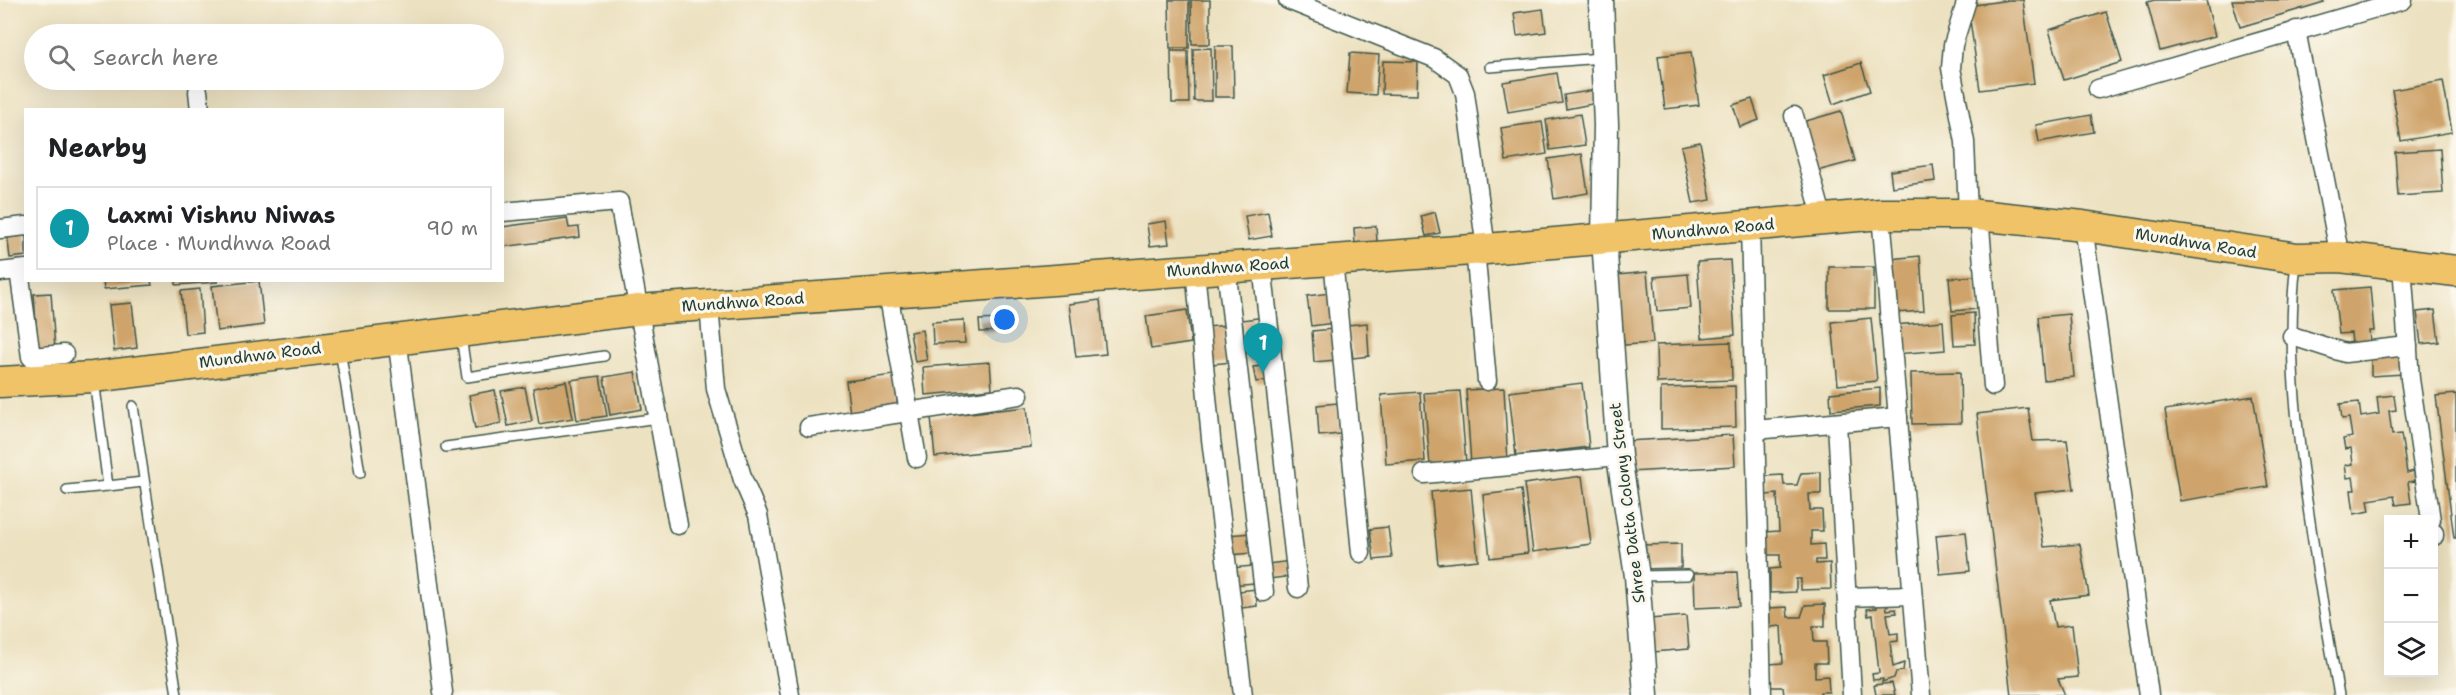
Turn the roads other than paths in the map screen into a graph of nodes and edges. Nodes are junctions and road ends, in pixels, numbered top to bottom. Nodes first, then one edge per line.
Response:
1 (1288, 0) edge
2 (1601, 0) edge
3 (1967, 0) edge
4 (2403, 0) edge
5 (2296, 30) junction
6 (1603, 58) junction
7 (1490, 67) dead end
8 (2098, 89) dead end
9 (198, 91) dead end
10 (200, 108) edge
11 (1794, 116) dead end
12 (504, 212) edge
13 (1881, 214) junction
14 (1974, 214) junction
15 (1823, 219) junction
16 (24, 226) edge
17 (1749, 226) junction
18 (2084, 226) junction
19 (0, 229) edge
20 (1604, 239) junction
21 (1480, 249) junction
22 (2340, 257) junction
23 (2297, 258) junction
24 (1333, 260) junction
25 (2402, 264) junction
26 (1262, 265) junction
27 (1226, 267) junction
28 (1195, 269) junction
29 (22, 270) edge
30 (0, 272) edge
31 (2452, 276) edge
32 (888, 292) junction
33 (709, 305) junction
34 (638, 310) junction
35 (460, 331) junction
36 (2292, 336) junction
37 (397, 338) junction
38 (340, 345) junction
39 (2408, 346) junction
40 (64, 354) dead end
41 (604, 356) dead end
42 (93, 377) junction
43 (1487, 381) dead end
44 (0, 382) edge
45 (1993, 386) dead end
46 (1019, 395) dead end
47 (133, 406) dead end
48 (909, 410) junction
49 (1898, 417) junction
50 (658, 418) junction
51 (1837, 423) junction
52 (809, 427) dead end
53 (1755, 430) junction
54 (446, 447) dead end
55 (1619, 456) junction
56 (917, 458) dead end
57 (360, 473) dead end
58 (1424, 474) dead end
59 (143, 482) junction
60 (108, 486) junction
61 (67, 490) dead end
62 (2431, 515) edge
63 (678, 525) dead end
64 (1360, 553) dead end
65 (1688, 575) dead end
66 (1637, 576) junction
67 (1298, 588) dead end
68 (1264, 592) dead end
69 (1912, 595) junction
70 (1847, 597) junction
71 (443, 692) dead end
72 (177, 695) edge
73 (790, 695) edge
74 (1243, 695) edge
75 (1646, 695) edge
76 (1762, 695) edge
77 (1852, 695) edge
78 (1921, 695) edge
79 (2149, 695) edge
80 (2339, 695) edge

1 - 21 street
2 - 6 street, Shree Datta Colony Street
3 - 14 street
4 - 5 street
5 - 8 street
5 - 22 street
6 - 7 lane
6 - 20 street, Shree Datta Colony Street
9 - 10 street
11 - 15 street
12 - 34 street
13 - 14 main road, Mundhwa Road
13 - 15 main road, Mundhwa Road
13 - 49 street
14 - 18 main road, Mundhwa Road
14 - 45 street
15 - 17 main road, Mundhwa Road
16 - 19 street
17 - 20 main road, Mundhwa Road
17 - 53 street
18 - 23 main road, Mundhwa Road
18 - 79 street
20 - 21 main road, Mundhwa Road
20 - 55 street, Shree Datta Colony Street
21 - 24 main road, Mundhwa Road
21 - 43 street
22 - 23 main road, Mundhwa Road
22 - 25 main road, Mundhwa Road
23 - 36 lane
24 - 26 main road, Mundhwa Road
24 - 64 street
25 - 31 main road, Mundhwa Road
25 - 39 street
26 - 27 main road, Mundhwa Road
26 - 67 street
27 - 28 main road, Mundhwa Road
27 - 68 street
28 - 32 main road, Mundhwa Road
28 - 74 street
29 - 30 street
29 - 40 street
32 - 33 main road, Mundhwa Road
32 - 48 street
33 - 34 main road, Mundhwa Road
33 - 73 street
34 - 35 main road, Mundhwa Road
34 - 50 street
35 - 37 main road, Mundhwa Road
35 - 41 lane
36 - 39 street
36 - 80 lane
37 - 38 main road, Mundhwa Road
37 - 71 street
38 - 42 main road, Mundhwa Road
38 - 57 lane
39 - 62 street
42 - 44 main road, Mundhwa Road
42 - 60 lane
46 - 48 street
47 - 59 lane
48 - 52 street
48 - 56 street
49 - 51 street
49 - 69 street
50 - 54 lane
50 - 63 street
51 - 53 street
51 - 70 street
53 - 76 street
55 - 58 street
55 - 66 street, Shree Datta Colony Street
59 - 60 lane
59 - 72 lane
60 - 61 lane
65 - 66 lane
66 - 75 street, Shree Datta Colony Street
69 - 70 street
69 - 78 street
70 - 77 street

